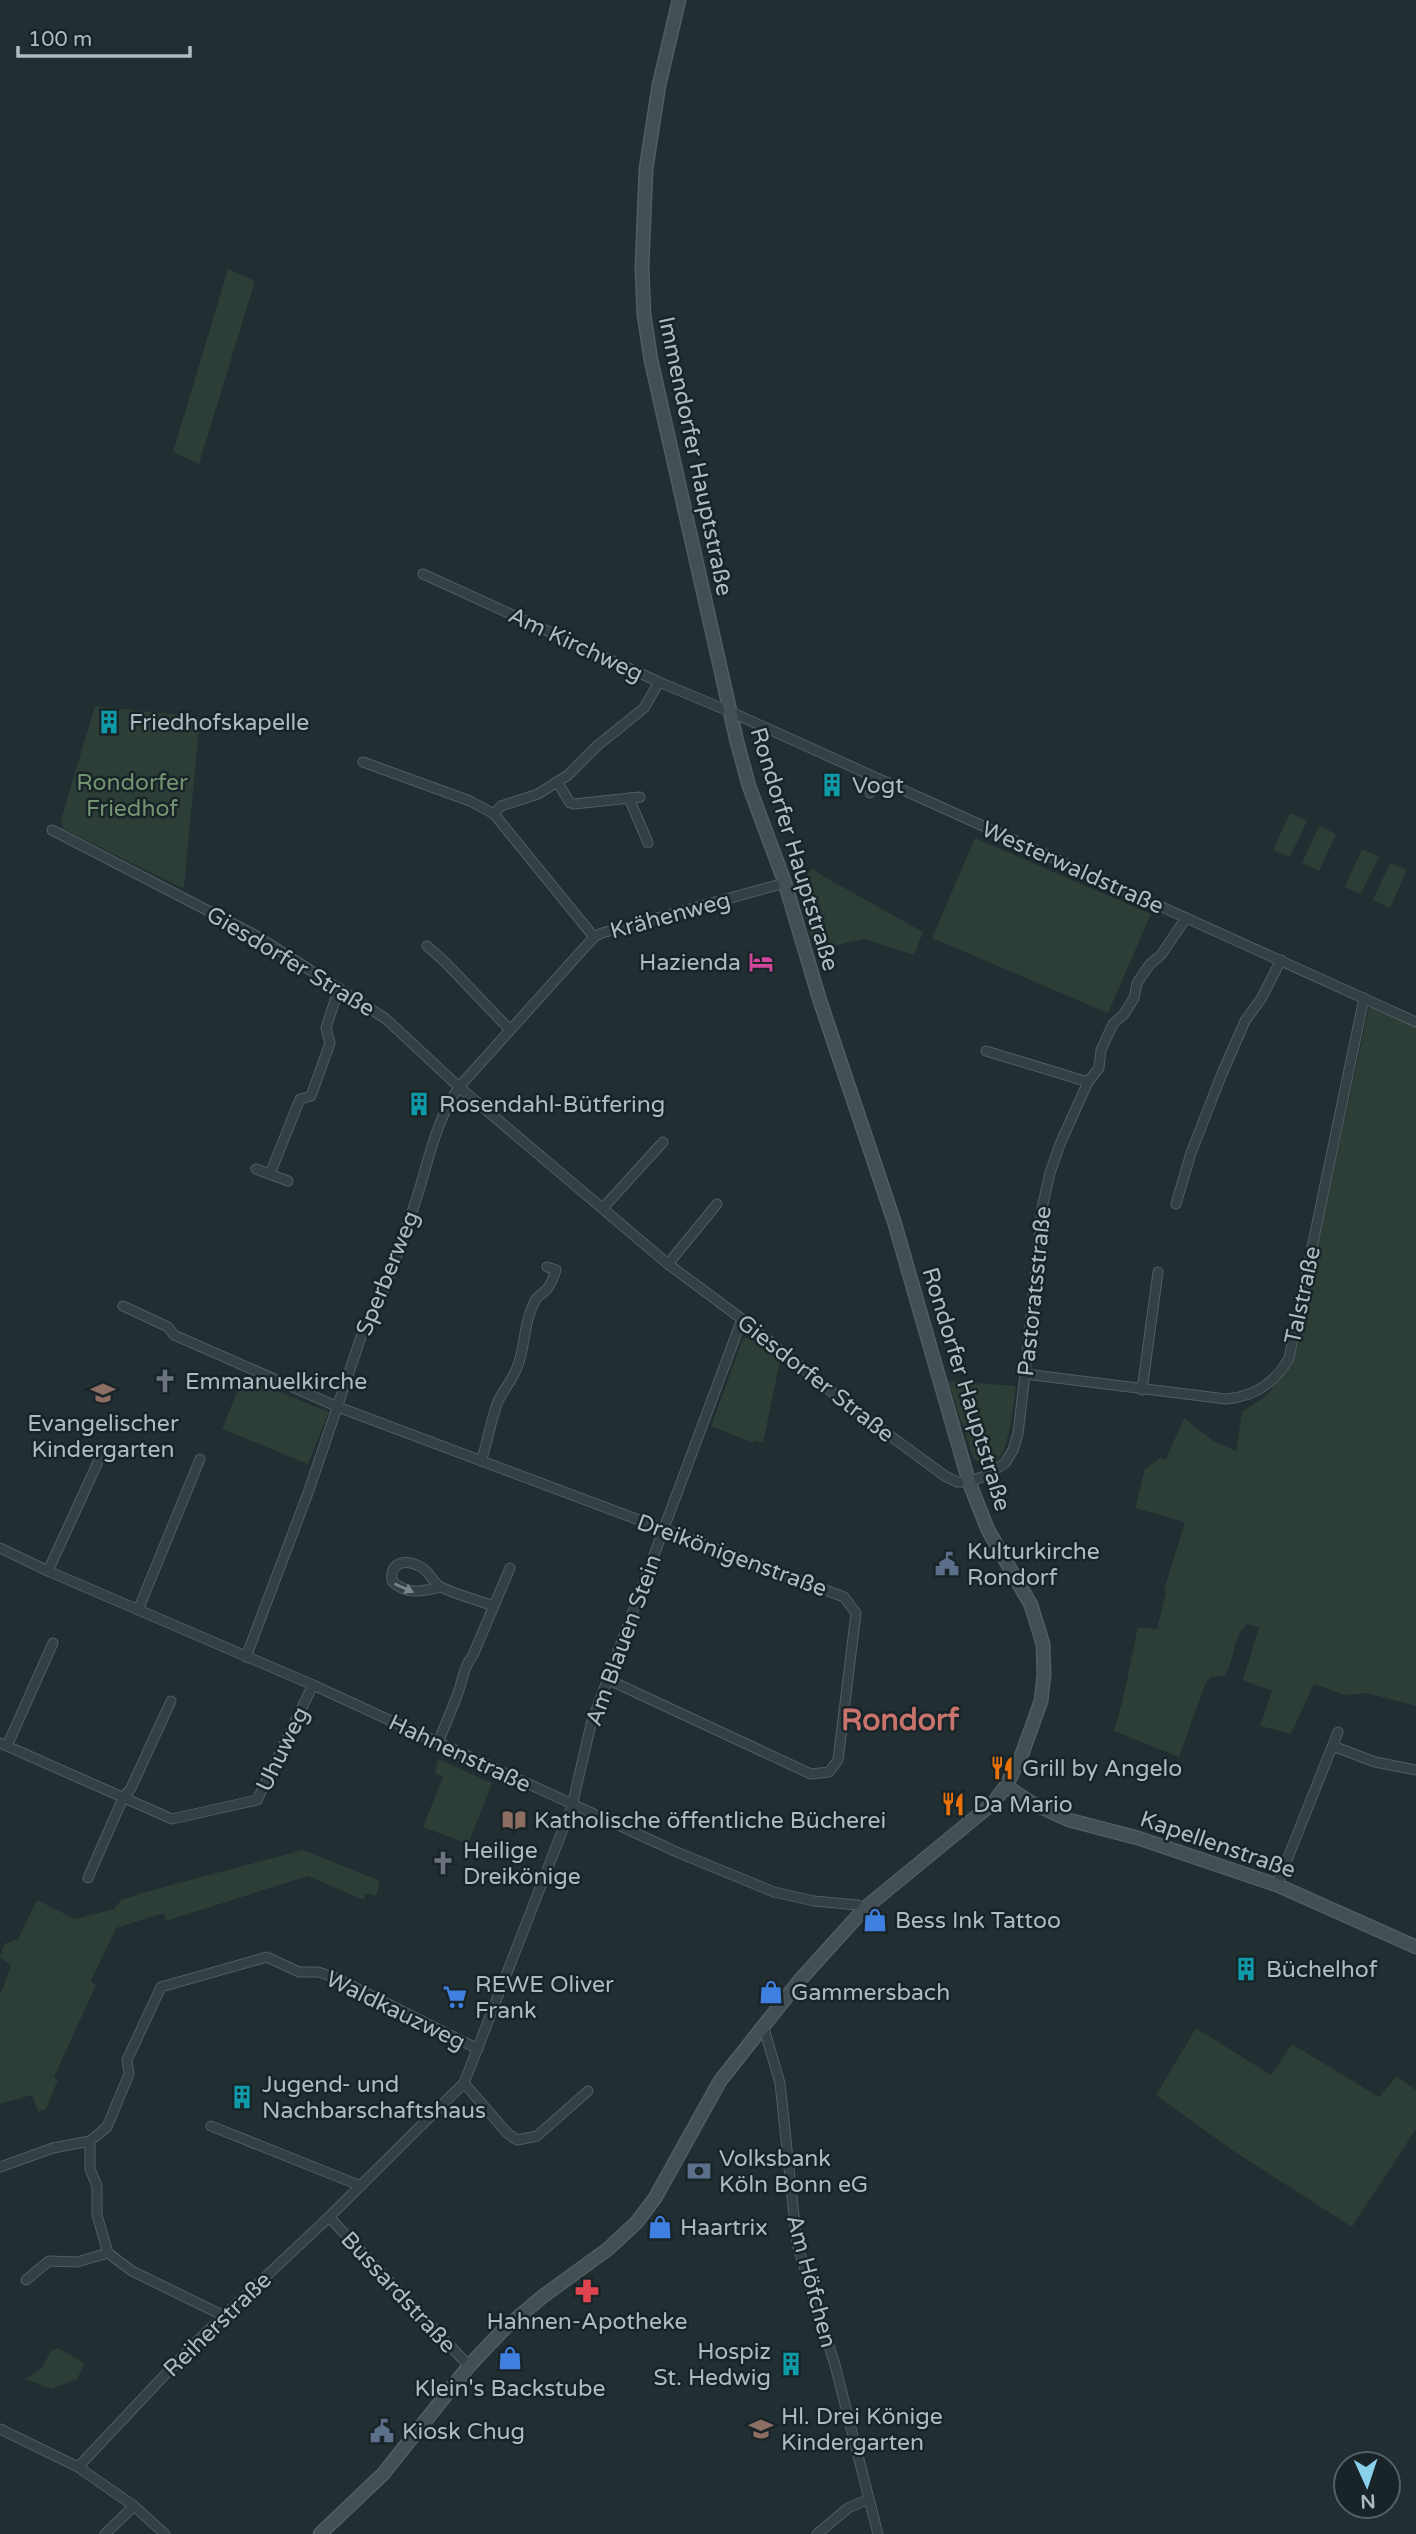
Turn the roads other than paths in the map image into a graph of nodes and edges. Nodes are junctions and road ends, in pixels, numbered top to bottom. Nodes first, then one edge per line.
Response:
1 (679, 0) edge
2 (423, 574) dead end
3 (659, 682) junction
4 (731, 712) junction
5 (363, 762) dead end
6 (881, 780) junction
7 (558, 783) junction
8 (870, 793) dead end
9 (640, 797) dead end
10 (629, 798) junction
11 (494, 814) junction
12 (52, 830) dead end
13 (648, 843) dead end
14 (785, 883) junction
15 (1186, 918) junction
16 (594, 937) junction
17 (426, 946) dead end
18 (1281, 960) junction
19 (339, 988) junction
20 (1364, 998) junction
21 (1416, 1022) edge
22 (510, 1030) junction
23 (986, 1051) dead end
24 (1088, 1082) junction
25 (459, 1087) junction
26 (663, 1142) dead end
27 (256, 1169) dead end
28 (270, 1174) junction
29 (288, 1181) dead end
30 (717, 1204) dead end
31 (1176, 1204) dead end
32 (603, 1208) junction
33 (668, 1264) junction
34 (547, 1266) dead end
35 (1158, 1272) dead end
36 (123, 1306) dead end
37 (742, 1319) junction
38 (1025, 1374) junction
39 (1142, 1390) junction
40 (338, 1408) junction
41 (103, 1451) dead end
42 (200, 1459) dead end
43 (481, 1461) junction
44 (969, 1482) junction
45 (663, 1529) junction
46 (0, 1548) edge
47 (510, 1568) dead end
48 (48, 1571) junction
49 (441, 1587) junction
50 (494, 1606) junction
51 (138, 1610) junction
52 (53, 1643) dead end
53 (246, 1657) junction
54 (609, 1680) junction
55 (313, 1685) junction
56 (171, 1701) dead end
57 (1338, 1731) dead end
58 (438, 1742) junction
59 (4, 1745) edge
60 (1333, 1746) junction
61 (1416, 1770) edge
62 (1006, 1786) junction
63 (123, 1798) junction
64 (572, 1806) junction
65 (88, 1878) dead end
66 (1277, 1885) junction
67 (866, 1909) junction
68 (1416, 1947) edge
69 (762, 2025) junction
70 (478, 2049) junction
71 (464, 2084) junction
72 (588, 2091) dead end
73 (211, 2126) dead end
74 (90, 2141) junction
75 (0, 2167) edge
76 (361, 2186) junction
77 (329, 2217) junction
78 (107, 2253) junction
79 (26, 2280) dead end
80 (224, 2316) junction
81 (469, 2366) junction
82 (0, 2429) edge
83 (78, 2466) junction
84 (869, 2499) junction
85 (134, 2506) junction
86 (105, 2534) edge
87 (165, 2534) edge
88 (320, 2534) edge
89 (817, 2534) edge
90 (878, 2534) edge

1 - 4 street, Immendorfer Hauptstraße
2 - 3 street, Am Kirchweg
3 - 4 street, Am Kirchweg
3 - 7 street
4 - 6 street, Westerwaldstraße
4 - 14 street, Rondorfer Hauptstraße
5 - 11 street
6 - 8 street
6 - 15 street, Westerwaldstraße
7 - 10 street
7 - 11 street
9 - 10 street
10 - 13 street
11 - 16 street
12 - 19 street, Giesdorfer Straße
14 - 16 street, Krähenweg
14 - 44 street, Rondorfer Hauptstraße
15 - 18 street, Westerwaldstraße
15 - 24 street, Pastoratsstraße
16 - 22 street, Krähenweg
17 - 22 street
18 - 20 street, Westerwaldstraße
18 - 31 street
19 - 25 street, Giesdorfer Straße
19 - 28 street
20 - 21 street, Westerwaldstraße
20 - 39 street, Talstraße
22 - 25 street, Krähenweg
23 - 24 street
24 - 38 street, Pastoratsstraße
25 - 32 street, Giesdorfer Straße
25 - 40 street, Sperberweg
26 - 32 street
27 - 28 street
28 - 29 street
30 - 33 street
32 - 33 street, Giesdorfer Straße
33 - 37 street, Giesdorfer Straße
34 - 43 street
35 - 39 street
36 - 40 street, Dreikönigenstraße
37 - 44 street, Giesdorfer Straße
37 - 45 street, Am Blauen Stein
38 - 39 street, Talstraße
38 - 44 street, Pastoratsstraße
40 - 43 street, Dreikönigenstraße
40 - 53 street, Sperberweg
41 - 48 street
42 - 51 street
43 - 45 street, Dreikönigenstraße
44 - 62 street, Rondorfer Hauptstraße
45 - 54 street, Am Blauen Stein
45 - 54 street, Dreikönigenstraße
46 - 48 street, Hahnenstraße
47 - 50 street
48 - 51 street, Hahnenstraße
49 -> 49 street
49 - 50 street
50 - 58 street
51 - 53 street, Hahnenstraße
52 - 59 street, Uhuweg
53 - 55 street, Hahnenstraße
54 - 64 street, Am Blauen Stein
55 - 58 street, Hahnenstraße
55 - 63 street, Uhuweg
56 - 63 street
57 - 60 street
58 - 64 street, Hahnenstraße
59 - 63 street, Uhuweg
60 - 61 street
60 - 66 street
62 - 66 street, Kapellenstraße
62 - 67 street, Rondorfer Hauptstraße
63 - 65 street
64 - 67 street, Hahnenstraße
64 - 70 street, Reiherstraße
66 - 68 street, Kapellenstraße
67 - 69 street, Rondorfer Hauptstraße
69 - 81 street, Rondorfer Hauptstraße
69 - 84 street, Am Höfchen
70 - 71 street, Reiherstraße
70 - 74 street, Waldkauzweg
71 - 72 street
71 - 76 street, Reiherstraße
73 - 76 street
74 - 75 street
74 - 78 street
76 - 77 street, Reiherstraße
77 - 80 street, Reiherstraße
77 - 81 street, Bussardstraße
78 - 79 street
78 - 80 street
80 - 83 street, Reiherstraße
81 - 88 street, Rondorfer Hauptstraße
82 - 83 street
83 - 85 street
84 - 89 street
84 - 90 street, Am Höfchen
85 - 86 street
85 - 87 street

